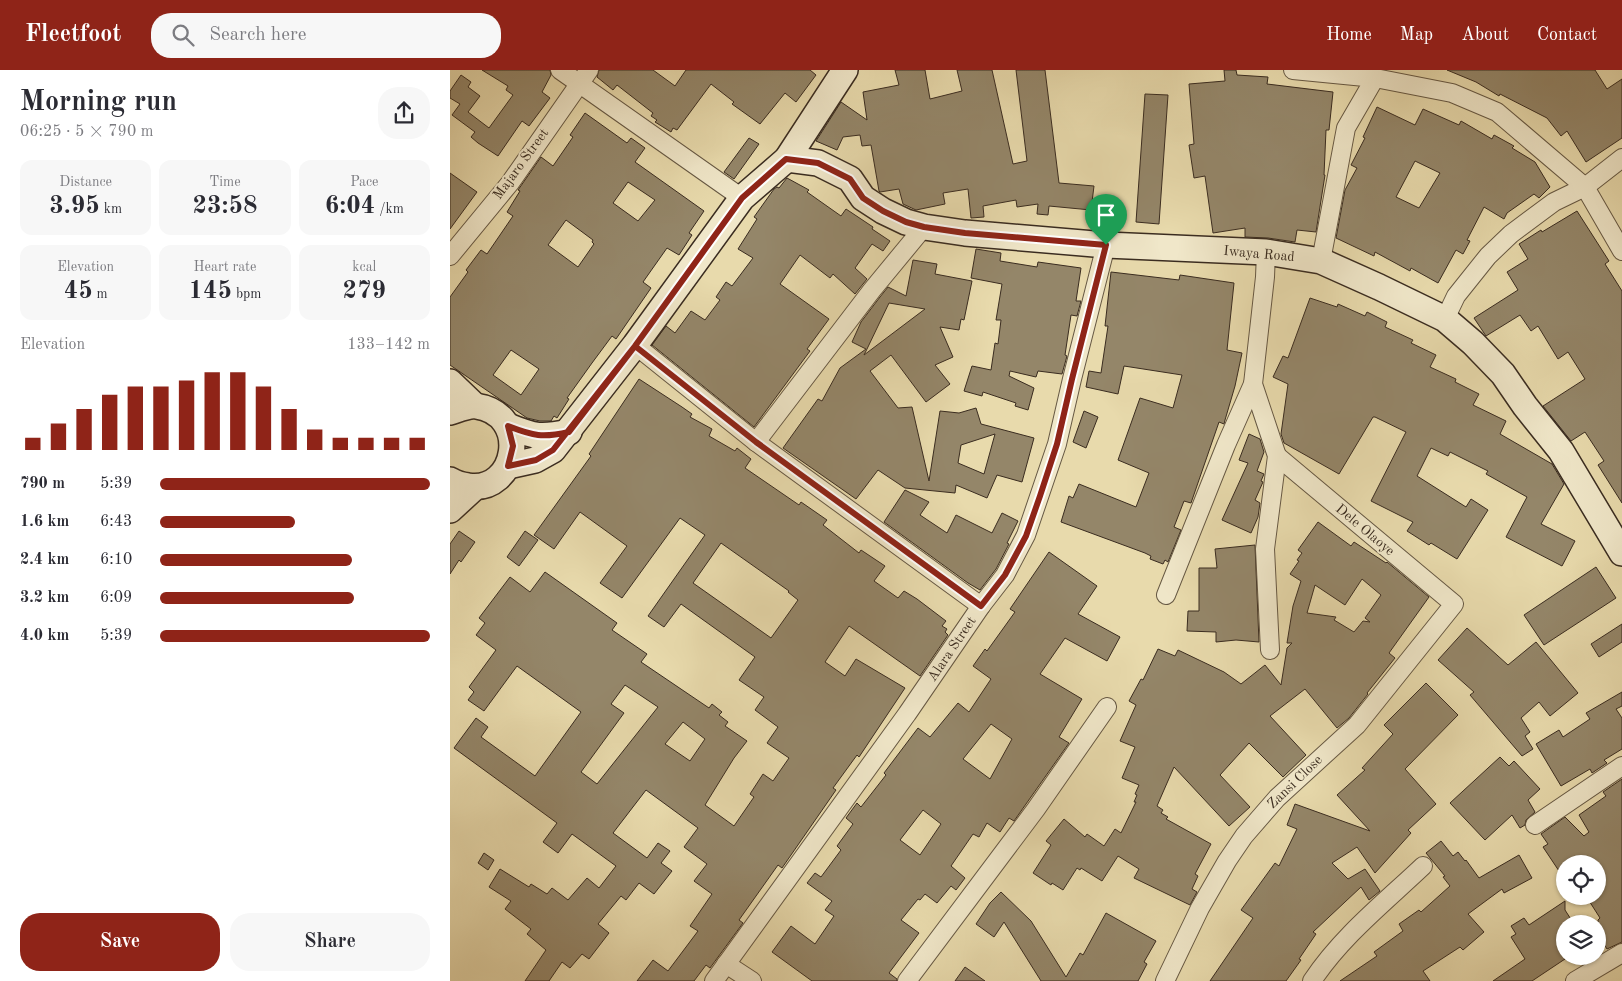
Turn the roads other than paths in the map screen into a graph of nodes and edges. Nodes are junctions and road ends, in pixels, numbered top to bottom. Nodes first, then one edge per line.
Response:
1 (560, 70) edge
2 (589, 70) edge
3 (845, 70) edge
4 (1293, 70) edge
5 (1375, 78) junction
6 (578, 84) junction
7 (1622, 158) edge
8 (786, 159) junction
9 (1585, 187) junction
10 (742, 198) junction
11 (924, 227) junction
12 (1106, 245) junction
13 (1622, 251) edge
14 (1266, 252) junction
15 (450, 256) edge
16 (1321, 261) junction
17 (1445, 319) junction
18 (635, 346) junction
19 (450, 382) edge
20 (1253, 384) junction
21 (474, 406) junction
22 (450, 412) edge
23 (508, 426) junction
24 (569, 432) junction
25 (756, 442) junction
26 (1277, 456) junction
27 (508, 466) junction
28 (450, 480) edge
29 (476, 487) junction
30 (450, 510) edge
31 (1622, 553) edge
32 (1166, 595) dead end
33 (1454, 604) joint
34 (981, 606) junction
35 (1270, 650) dead end
36 (1107, 707) dead end
37 (1622, 766) edge
38 (1535, 825) dead end
39 (1423, 866) dead end
40 (1622, 952) edge
41 (726, 964) junction
42 (714, 981) edge
43 (752, 981) edge
44 (907, 981) edge
45 (1164, 981) edge
46 (1312, 981) edge
47 (1575, 981) edge

1 - 6 street
2 - 6 street, Majaro Street
3 - 8 street
4 - 5 street
5 - 9 street
5 - 16 street
6 - 10 street
6 - 15 street, Majaro Street
7 - 9 street
8 - 10 street
8 - 11 street, Iwaya Road
9 - 13 street
9 - 17 street
10 - 18 street
11 - 12 street, Iwaya Road
11 - 25 street
12 - 14 street, Iwaya Road
12 - 34 street, Alara Street
14 - 16 street, Iwaya Road
14 - 20 street
16 - 17 street, Iwaya Road
17 - 31 street, Iwaya Road
18 - 24 street
18 - 25 street
19 - 21 street
20 - 26 street
20 - 32 street
21 - 22 street
21 - 23 street
23 - 24 street
23 - 27 street
24 - 27 street
25 - 34 street
26 - 33 street, Dele Olaoye
26 - 35 street
27 - 29 street
28 - 29 street
29 - 30 street
33 - 45 street, Zansi Close
34 - 41 street, Alara Street
36 - 44 street
37 - 38 street
39 - 46 street
40 - 47 street
41 - 42 street, Alara Street
41 - 43 street

